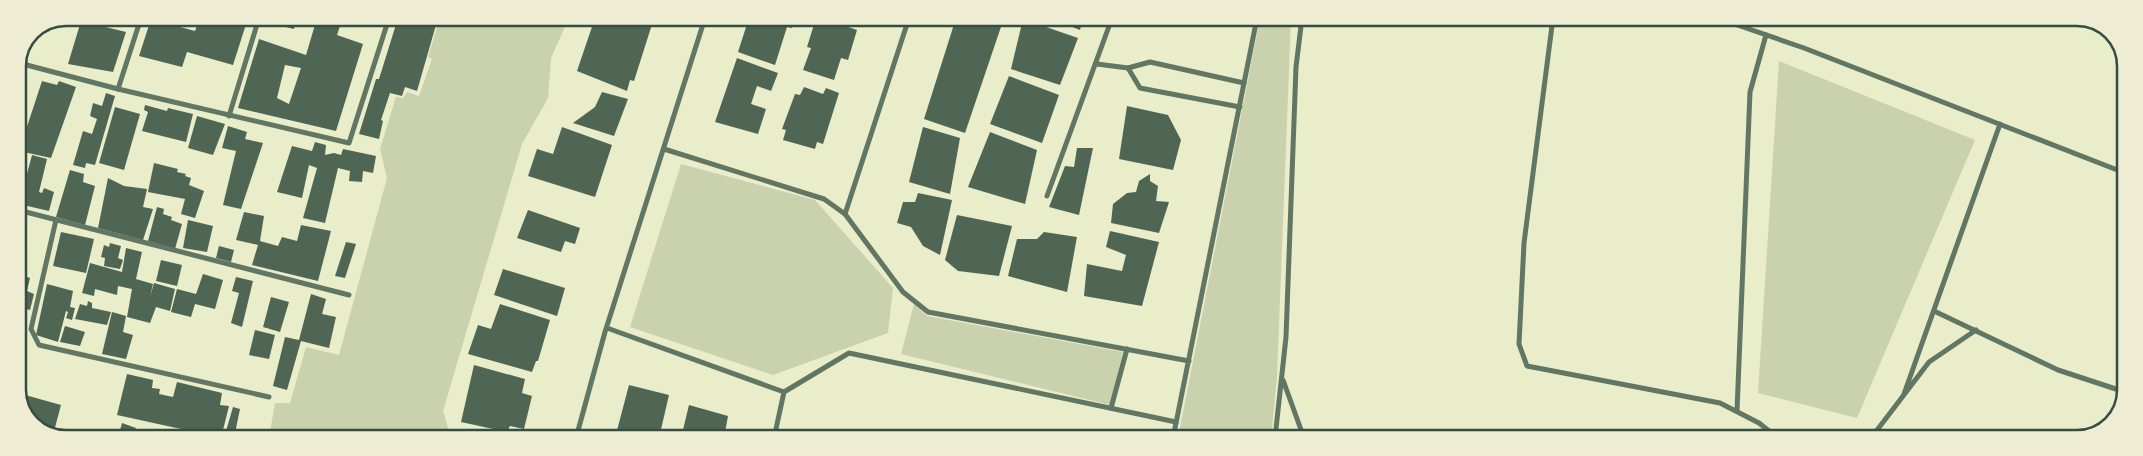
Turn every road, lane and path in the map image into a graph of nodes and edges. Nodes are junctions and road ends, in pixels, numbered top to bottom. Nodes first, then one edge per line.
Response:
1 (138, 26) edge
2 (257, 26) edge
3 (386, 26) edge
4 (702, 26) edge
5 (905, 26) edge
6 (1109, 26) edge
7 (1255, 26) edge
8 (1301, 26) edge
9 (1552, 26) edge
10 (1740, 26) edge
11 (1766, 35) junction
12 (1097, 64) junction
13 (26, 65) edge
14 (1128, 68) junction
15 (1244, 83) junction
16 (118, 89) junction
17 (1240, 106) junction
18 (229, 116) junction
19 (2000, 124) junction
20 (664, 148) junction
21 (2117, 170) edge
22 (1047, 196) dead end
23 (26, 212) edge
24 (845, 214) junction
25 (56, 220) junction
26 (349, 295) dead end
27 (1934, 311) junction
28 (607, 328) junction
29 (1976, 330) junction
30 (1127, 349) junction
31 (1189, 361) junction
32 (1282, 377) junction
33 (2117, 389) edge
34 (784, 392) junction
35 (1904, 394) junction
36 (269, 397) dead end
37 (1111, 408) junction
38 (1737, 412) junction
39 (1176, 422) junction
40 (578, 430) edge
41 (776, 430) edge
42 (1174, 430) edge
43 (1276, 430) edge
44 (1301, 430) edge
45 (1768, 430) edge
46 (1877, 430) edge

1 - 16 street
2 - 18 street
3 - 18 street
4 - 20 street
5 - 24 street
6 - 12 street
7 - 15 street
8 - 32 street
9 - 38 street
10 - 11 street
11 - 19 street
11 - 38 street
12 - 14 street
12 - 22 street
13 - 16 street
14 - 15 street
14 - 17 street
15 - 17 street
16 - 18 street
17 - 31 street
19 - 21 street
19 - 27 street
20 - 24 street
20 - 28 street
23 - 25 street
24 - 30 street
25 - 26 street
25 - 36 street
27 - 29 street
27 - 35 street
28 - 34 street
28 - 40 street
29 - 33 street
29 - 35 street
30 - 31 street
30 - 37 street
31 - 39 street
32 - 43 street
32 - 44 street
34 - 37 street
34 - 41 street
35 - 46 street
37 - 39 street
38 - 45 street
39 - 42 street

